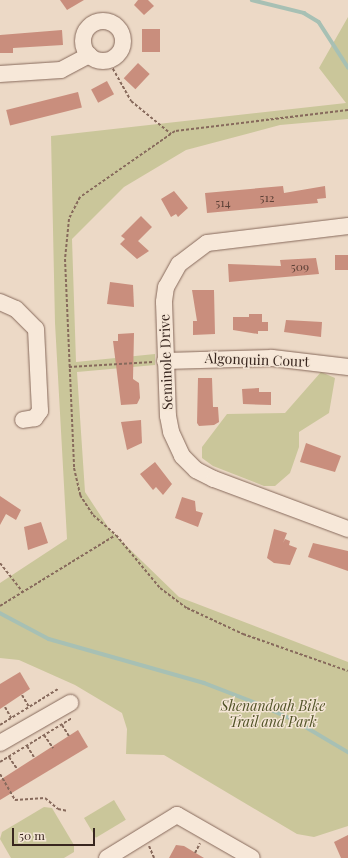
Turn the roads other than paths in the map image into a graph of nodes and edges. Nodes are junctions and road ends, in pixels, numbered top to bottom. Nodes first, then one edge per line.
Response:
1 (89, 55) junction
2 (0, 74) edge
3 (348, 226) edge
4 (0, 302) edge
5 (165, 361) junction
6 (348, 367) edge
7 (22, 420) dead end
8 (348, 529) edge
9 (72, 710) road end
10 (0, 743) edge
11 (107, 858) edge
12 (252, 858) edge

1 - 1 street
1 - 2 street
3 - 5 street, Seminole Drive
4 - 7 street
5 - 6 street, Algonquin Court
5 - 8 street, Seminole Drive
9 - 10 street
11 - 12 street

